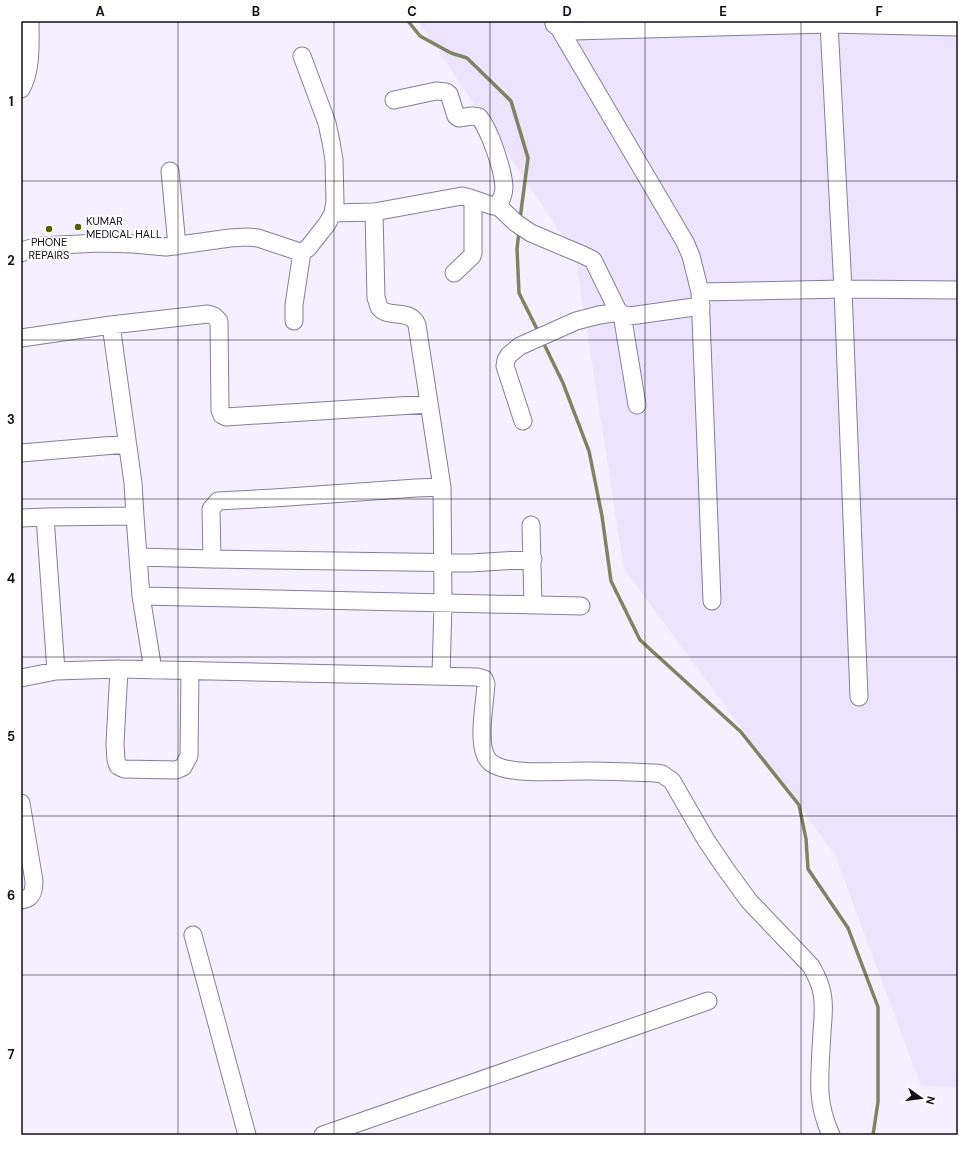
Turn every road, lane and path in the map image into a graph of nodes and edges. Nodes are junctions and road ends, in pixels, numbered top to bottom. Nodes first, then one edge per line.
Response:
1 (30, 21) edge
2 (829, 24) junction
3 (556, 25) edge
4 (958, 27) edge
5 (302, 56) dead end
6 (21, 89) edge
7 (394, 100) dead end
8 (170, 171) dead end
9 (473, 199) junction
10 (497, 205) junction
11 (374, 212) junction
12 (333, 213) junction
13 (177, 246) junction
14 (302, 252) junction
15 (21, 253) edge
16 (454, 273) dead end
17 (843, 289) junction
18 (958, 290) edge
19 (700, 299) junction
20 (621, 313) junction
21 (294, 321) dead end
22 (111, 325) junction
23 (21, 338) edge
24 (429, 404) junction
25 (637, 405) dead end
26 (523, 420) dead end
27 (127, 444) junction
28 (21, 453) edge
29 (442, 487) junction
30 (135, 516) junction
31 (45, 517) junction
32 (21, 518) edge
33 (531, 525) dead end
34 (138, 557) junction
35 (532, 559) junction
36 (212, 560) junction
37 (443, 563) junction
38 (141, 596) junction
39 (712, 601) dead end
40 (444, 603) junction
41 (533, 605) junction
42 (581, 606) dead end
43 (119, 669) junction
44 (154, 670) junction
45 (56, 671) junction
46 (190, 671) junction
47 (441, 676) junction
48 (21, 678) edge
49 (858, 697) dead end
50 (21, 803) edge
51 (21, 900) edge
52 (193, 936) dead end
53 (708, 1001) dead end
54 (247, 1135) edge
55 (323, 1135) edge
56 (831, 1135) edge

1 - 6 street
2 - 3 street
2 - 4 street
2 - 17 street
3 - 19 street
5 - 12 street
7 - 10 street
8 - 13 street
9 - 10 street
9 - 11 street
9 - 16 street
10 - 20 street
11 - 12 street
11 - 24 street
12 - 14 street
13 - 14 street
13 - 15 street
14 - 21 street
17 - 18 street
17 - 19 street
17 - 49 street
19 - 20 street
19 - 39 street
20 - 25 street
20 - 26 street
22 - 23 street
22 - 24 street
22 - 27 street
24 - 29 street
27 - 28 street
27 - 30 street
29 - 36 street
29 - 37 street
30 - 31 street
30 - 34 street
31 - 32 street
31 - 45 street
33 - 35 street
34 - 36 street
34 - 38 street
35 - 37 street
35 - 41 street
36 - 37 street
37 - 40 street
38 - 40 street
38 - 44 street
40 - 41 street
40 - 47 street
41 - 42 street
43 - 44 street
43 - 45 street
43 - 46 street
44 - 46 street
45 - 48 street
46 - 47 street
47 - 56 street
50 - 51 street
52 - 54 street
53 - 55 street

